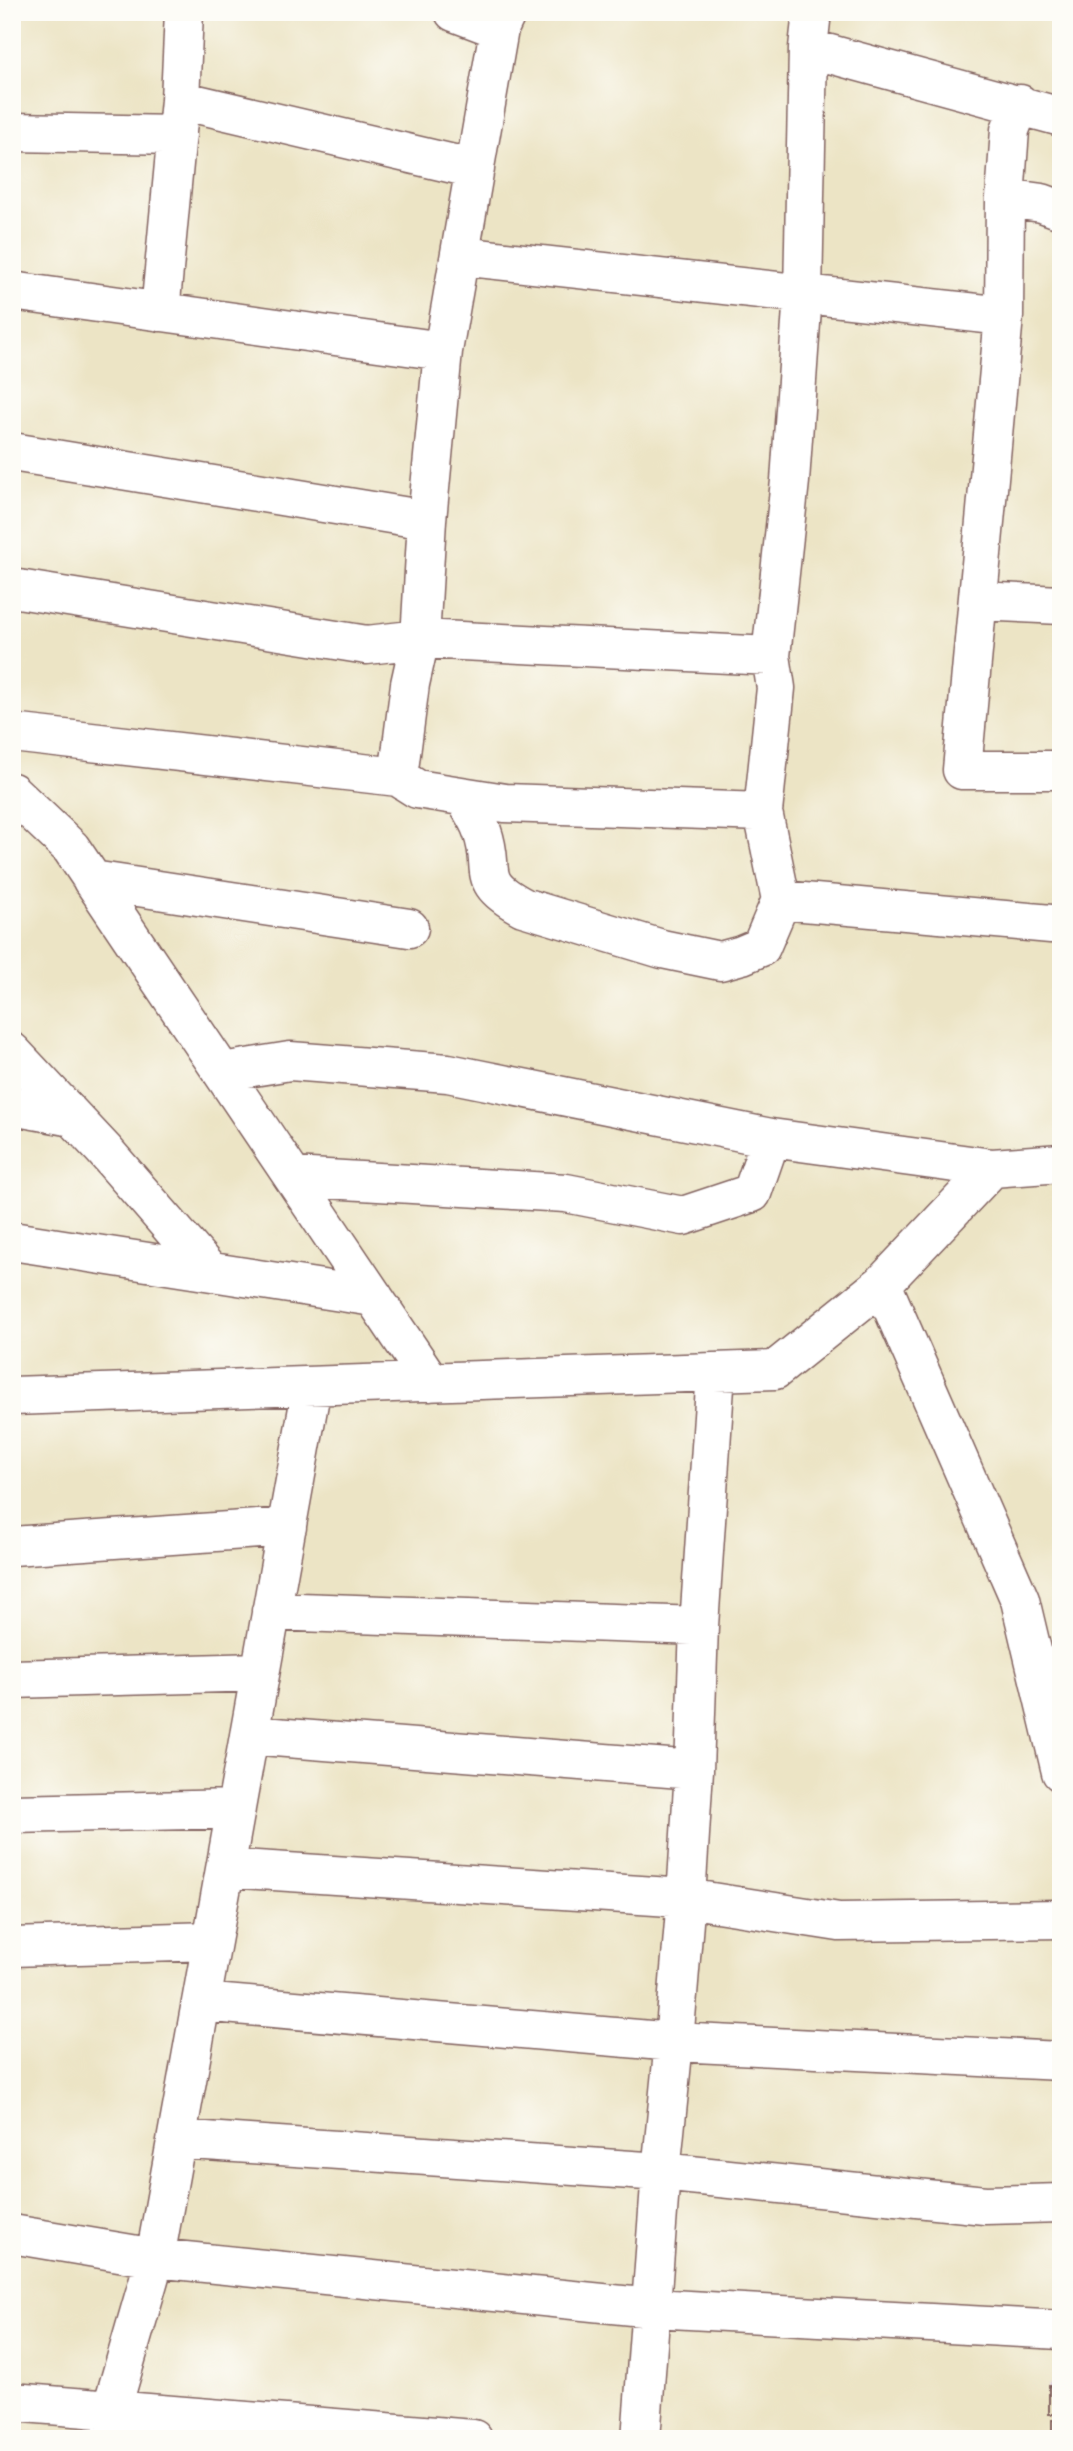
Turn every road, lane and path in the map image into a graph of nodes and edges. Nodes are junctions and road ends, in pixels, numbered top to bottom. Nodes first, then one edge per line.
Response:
1 (184, 12) edge
2 (454, 12) edge
3 (503, 21) edge
4 (810, 30) edge
5 (1020, 104) junction
6 (1061, 117) edge
7 (179, 118) junction
8 (12, 131) edge
9 (475, 169) junction
10 (1005, 198) junction
11 (1061, 210) edge
12 (460, 256) junction
13 (12, 291) edge
14 (803, 294) junction
15 (160, 312) junction
16 (1004, 316) junction
17 (443, 351) junction
18 (12, 452) edge
19 (427, 520) junction
20 (12, 588) edge
21 (978, 601) junction
22 (1061, 605) edge
23 (419, 639) junction
24 (771, 656) junction
25 (12, 733) edge
26 (1061, 770) edge
27 (398, 776) junction
28 (12, 792) edge
29 (464, 797) junction
30 (763, 812) junction
31 (92, 880) junction
32 (781, 900) junction
33 (1058, 917) edge
34 (409, 928) dead end
35 (12, 1052) edge
36 (222, 1072) junction
37 (12, 1106) edge
38 (74, 1117) junction
39 (771, 1138) junction
40 (1061, 1163) edge
41 (992, 1168) junction
42 (293, 1177) junction
43 (12, 1241) edge
44 (209, 1271) junction
45 (882, 1284) junction
46 (374, 1297) junction
47 (716, 1372) junction
48 (432, 1382) junction
49 (312, 1386) junction
50 (12, 1396) edge
51 (287, 1527) junction
52 (12, 1546) edge
53 (271, 1611) junction
54 (699, 1626) junction
55 (260, 1672) junction
56 (12, 1679) edge
57 (249, 1735) junction
58 (694, 1770) junction
59 (1061, 1772) edge
60 (236, 1808) junction
61 (12, 1814) edge
62 (226, 1868) junction
63 (686, 1898) junction
64 (1061, 1919) edge
65 (212, 1941) junction
66 (12, 1947) edge
67 (201, 2002) junction
68 (674, 2042) junction
69 (1061, 2061) edge
70 (177, 2139) junction
71 (660, 2172) junction
72 (1061, 2203) edge
73 (12, 2234) edge
74 (155, 2258) junction
75 (652, 2308) junction
76 (1061, 2330) edge
77 (12, 2402) edge
78 (107, 2424) edge
79 (473, 2439) edge
80 (641, 2439) edge

1 - 7 street
2 - 3 street
3 - 9 street
4 - 5 street
4 - 14 street
5 - 6 street
5 - 10 street
7 - 8 street
7 - 9 street
7 - 15 street
9 - 12 street
10 - 11 street
10 - 16 street
12 - 14 street
12 - 17 street
13 - 15 street
14 - 16 street
14 - 24 street
15 - 17 street
16 - 21 street
17 - 19 street
18 - 19 street
19 - 23 street
20 - 23 street
21 - 22 street
21 - 26 street
23 - 24 street
23 - 27 street
24 - 30 street
25 - 27 street
27 - 29 street
28 - 31 street
29 - 30 street
29 - 32 street
30 - 32 street
31 - 34 street
31 - 36 street
32 - 33 street
35 - 38 street
36 - 39 street
36 - 42 street
37 - 38 street
38 - 44 street
39 - 41 street
39 - 42 street
40 - 41 street
41 - 45 street
42 - 46 street
43 - 44 street
44 - 46 street
45 - 47 street
45 - 59 street
46 - 48 street
47 - 48 street
47 - 54 street
48 - 49 street
49 - 50 street
49 - 51 street
51 - 52 street
51 - 53 street
53 - 54 street
53 - 55 street
54 - 58 street
55 - 56 street
55 - 57 street
57 - 58 street
57 - 60 street
58 - 63 street
60 - 61 street
60 - 62 street
62 - 63 street
62 - 65 street
63 - 64 street
63 - 68 street
65 - 66 street
65 - 67 street
67 - 68 street
67 - 70 street
68 - 69 street
68 - 71 street
70 - 71 street
70 - 74 street
71 - 72 street
71 - 75 street
73 - 74 street
74 - 75 street
74 - 78 street
75 - 76 street
75 - 80 street
77 - 78 street
78 - 79 street

